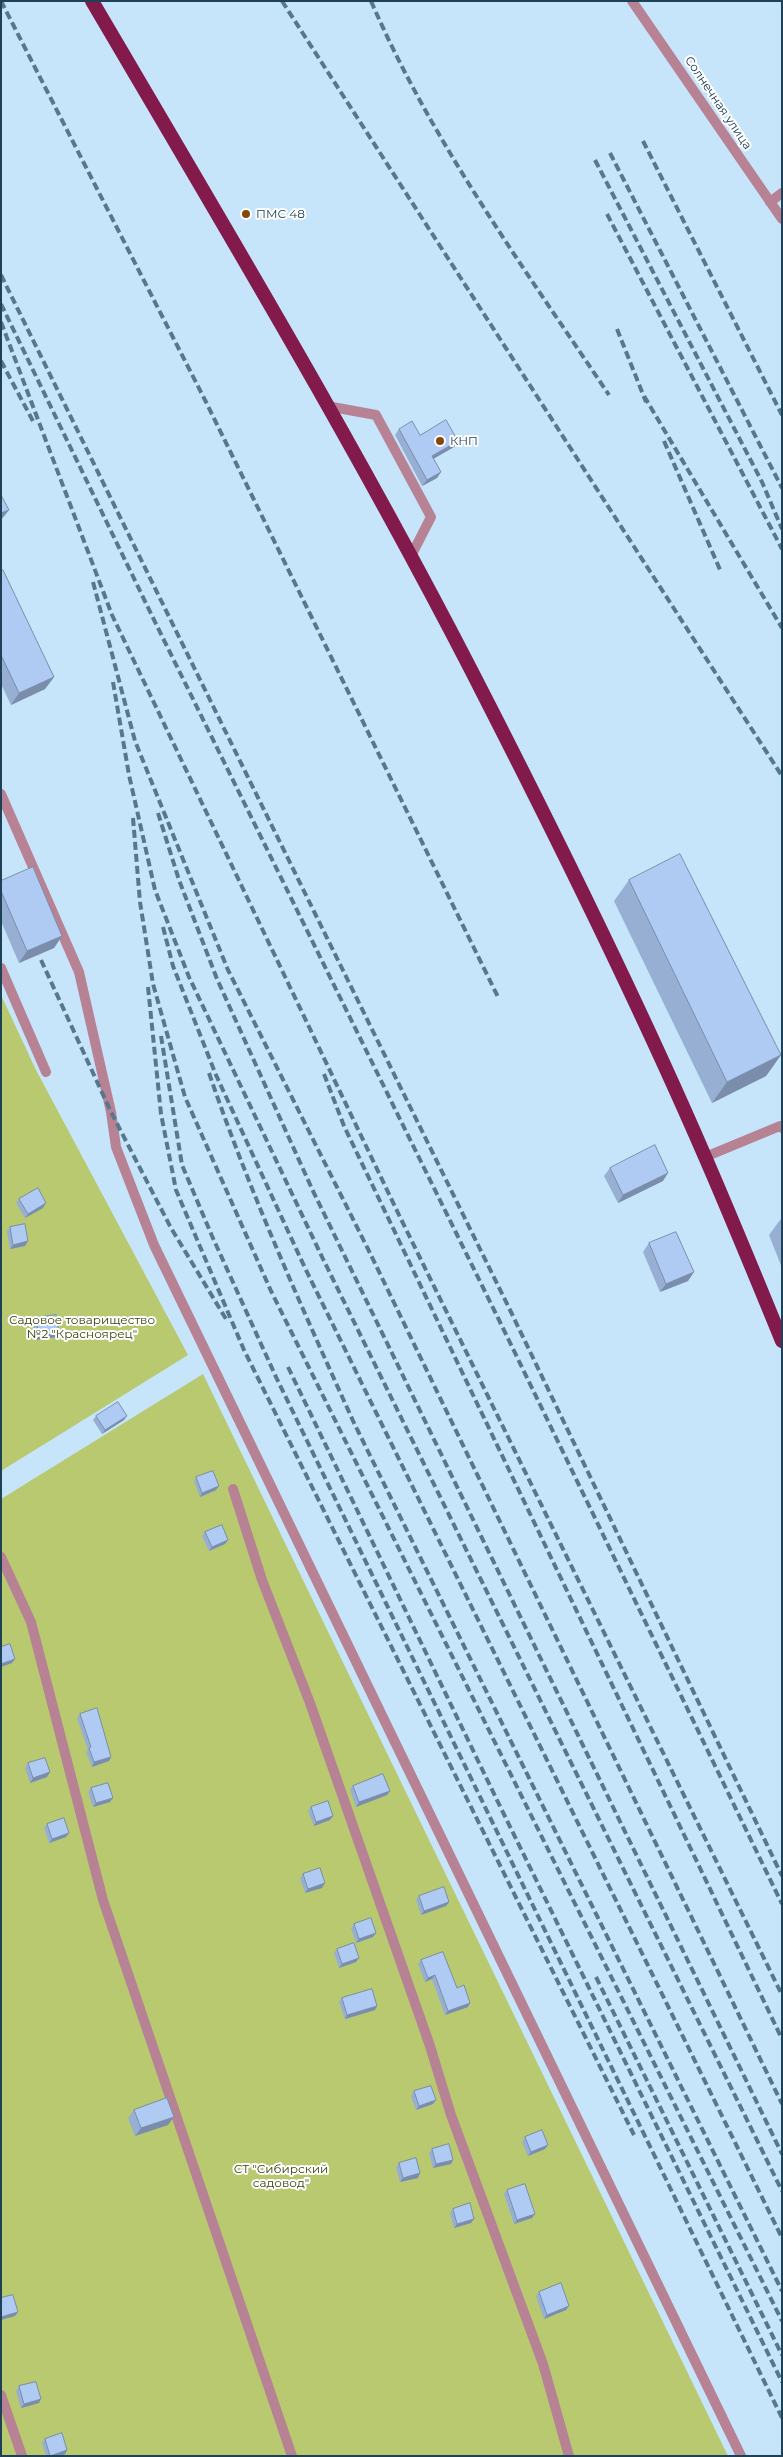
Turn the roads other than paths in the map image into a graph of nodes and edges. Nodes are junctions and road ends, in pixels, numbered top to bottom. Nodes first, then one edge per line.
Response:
1 (92, 1) edge
2 (632, 1) edge
3 (782, 193) edge
4 (770, 202) junction
5 (782, 219) edge
6 (328, 406) junction
7 (411, 556) junction
8 (1, 794) edge
9 (1, 968) edge
10 (46, 1072) dead end
11 (782, 1128) edge
12 (706, 1157) junction
13 (782, 1341) edge
14 (233, 1490) dead end
15 (1, 1557) edge
16 (1, 2394) edge
17 (22, 2456) edge
18 (292, 2456) edge
19 (568, 2456) edge
20 (741, 2456) edge

1 - 6 highway
2 - 4 street, Солнечная улица
3 - 4 street
4 - 5 street, Солнечная улица
6 - 7 highway
6 - 7 street
7 - 12 highway
8 - 20 street
9 - 10 street
11 - 12 street
12 - 13 highway
14 - 19 street
15 - 18 street
16 - 17 street

